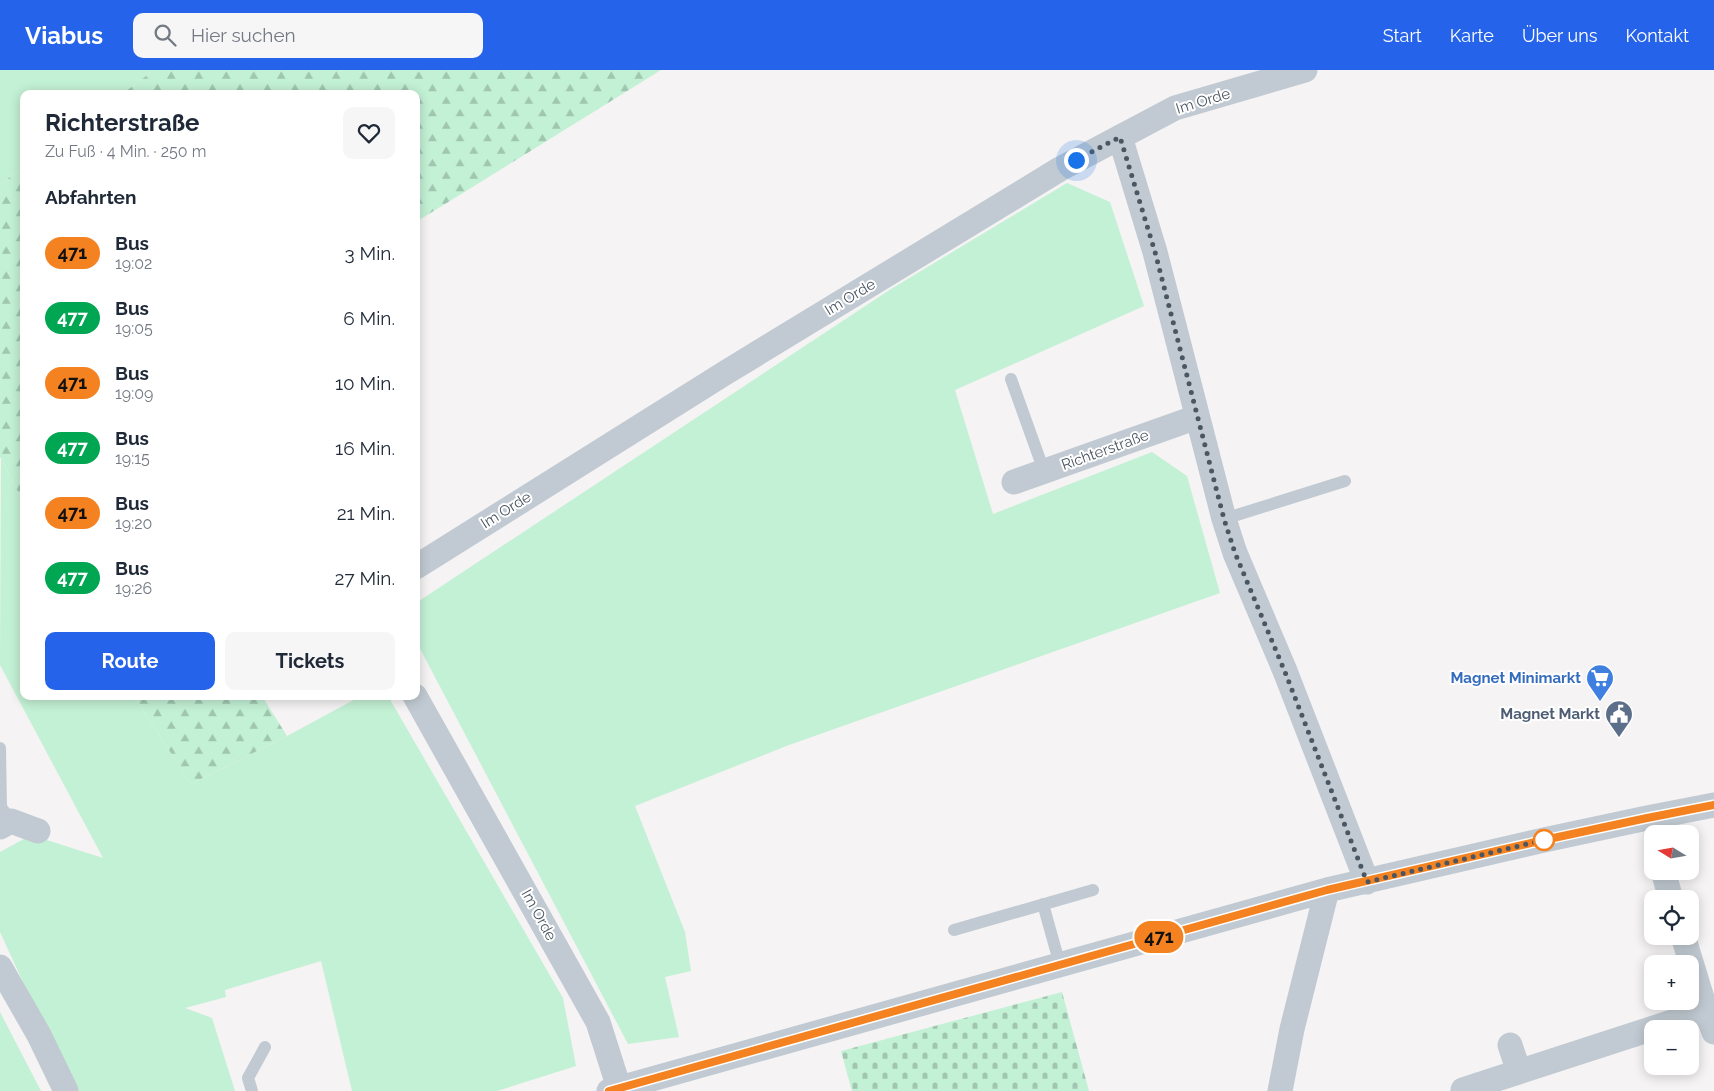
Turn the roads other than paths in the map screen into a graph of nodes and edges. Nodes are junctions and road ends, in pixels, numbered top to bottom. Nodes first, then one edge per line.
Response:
1 (1305, 70) edge
2 (1120, 137) junction
3 (1011, 379) dead end
4 (1197, 417) junction
5 (1044, 471) junction
6 (1345, 481) dead end
7 (1014, 482) dead end
8 (1224, 519) junction
9 (420, 565) edge
10 (417, 700) edge
11 (0, 748) edge
12 (1714, 806) edge
13 (5, 824) edge
14 (1656, 825) edge
15 (1644, 828) edge
16 (38, 830) dead end
17 (1367, 882) junction
18 (1093, 890) dead end
19 (1327, 890) junction
20 (1043, 904) junction
21 (954, 930) dead end
22 (1686, 945) edge
23 (1060, 965) junction
24 (0, 967) edge
25 (1710, 1022) edge
26 (1510, 1045) dead end
27 (265, 1047) dead end
28 (1519, 1072) junction
29 (614, 1089) edge
30 (1463, 1090) edge
31 (66, 1091) edge
32 (252, 1091) edge
33 (1280, 1091) edge

1 - 2 street, Im Orde
2 - 4 street
2 - 9 street, Im Orde
3 - 5 lane
4 - 5 street, Richterstraße
4 - 8 street
5 - 7 street, Richterstraße
6 - 8 lane
8 - 17 street
10 - 29 street, Im Orde
11 - 13 lane
12 - 14 street
13 - 16 street
15 - 17 street
17 - 19 street
18 - 20 lane
19 - 23 street
19 - 33 street
20 - 21 lane
20 - 23 lane
22 - 25 street
23 - 29 street
24 - 31 street
25 - 28 street
26 - 28 street
27 - 32 lane
28 - 30 street

